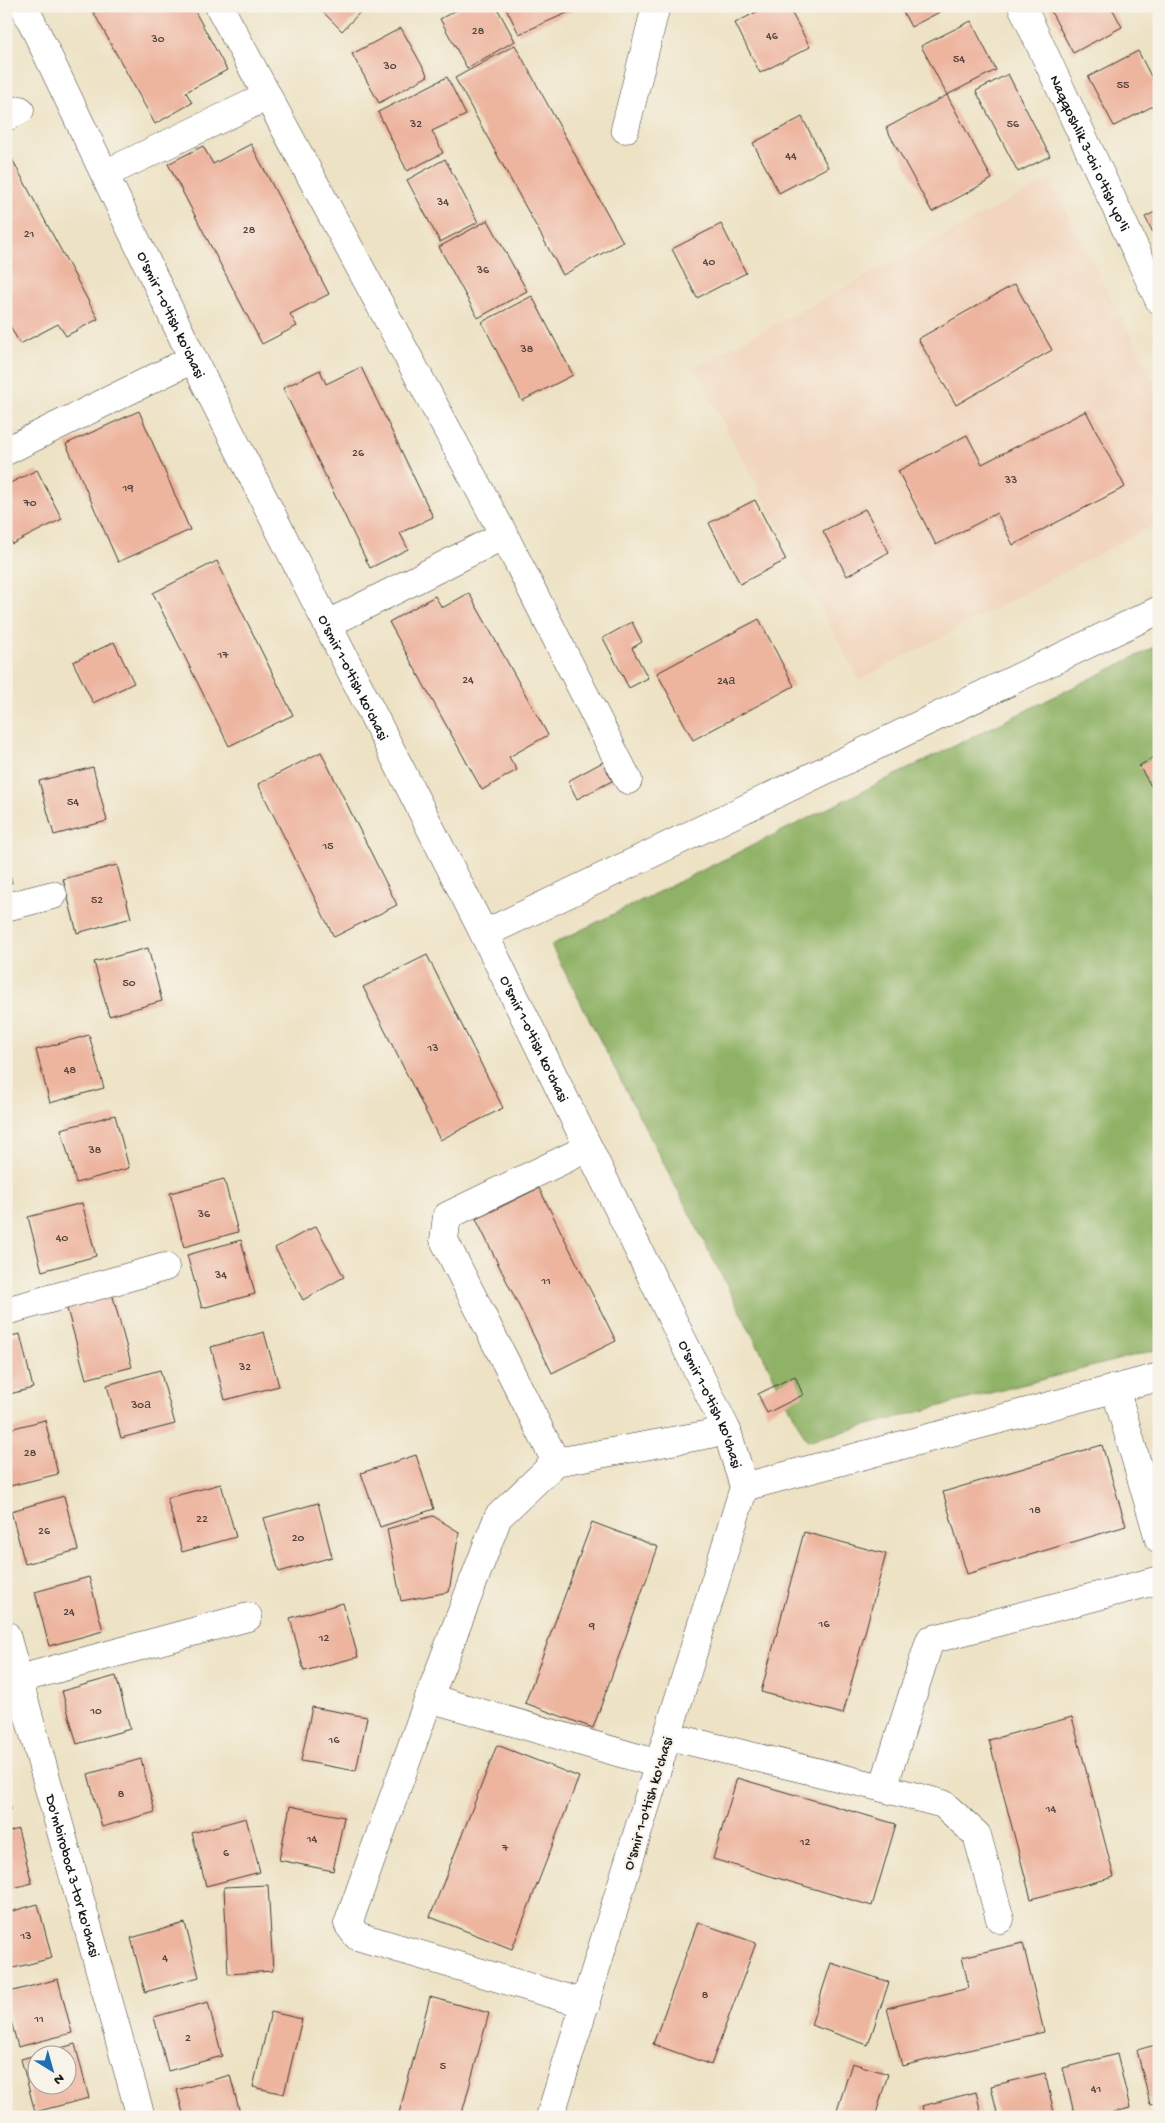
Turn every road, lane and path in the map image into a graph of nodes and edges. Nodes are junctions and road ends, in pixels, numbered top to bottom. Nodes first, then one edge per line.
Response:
1 (24, 6) edge
2 (220, 6) edge
3 (656, 6) edge
4 (1022, 6) edge
5 (268, 96) junction
6 (625, 129) dead end
7 (105, 174) junction
8 (1159, 300) edge
9 (193, 359) junction
10 (6, 451) edge
11 (504, 535) junction
12 (1159, 610) edge
13 (328, 624) junction
14 (628, 780) dead end
15 (52, 895) dead end
16 (6, 907) edge
17 (484, 934) junction
18 (588, 1148) junction
19 (164, 1267) dead end
20 (6, 1311) edge
21 (1159, 1377) edge
22 (1115, 1388) junction
23 (726, 1431) junction
24 (556, 1462) junction
25 (744, 1487) junction
26 (1159, 1539) edge
27 (1159, 1580) edge
28 (248, 1618) dead end
29 (6, 1635) edge
30 (19, 1679) junction
31 (429, 1698) junction
32 (668, 1736) junction
33 (659, 1764) junction
34 (883, 1788) junction
35 (1000, 1919) dead end
36 (586, 2004) junction
37 (141, 2117) edge
38 (550, 2117) edge

1 - 7 street, O'smir 1-o'tish ko'chasi
2 - 5 street
3 - 6 street
4 - 8 street, Naqqoshlik 3-chi o'tish yo'li
5 - 7 street
5 - 11 street
7 - 9 street, O'smir 1-o'tish ko'chasi
9 - 10 street
9 - 13 street, O'smir 1-o'tish ko'chasi
11 - 13 street
11 - 14 street
12 - 17 street
13 - 17 street, O'smir 1-o'tish ko'chasi
15 - 16 street
17 - 18 street, O'smir 1-o'tish ko'chasi
18 - 23 street, O'smir 1-o'tish ko'chasi
18 - 24 street
19 - 20 street
21 - 22 street
22 - 25 street
22 - 26 street
23 - 24 street
23 - 25 street, O'smir 1-o'tish ko'chasi
24 - 31 street
25 - 32 street, O'smir 1-o'tish ko'chasi
27 - 34 street
28 - 30 street
29 - 30 street, Do'mbirobod 3-tor ko'chasi
30 - 37 street, Do'mbirobod 3-tor ko'chasi
31 - 33 street
31 - 36 street
32 - 33 street, O'smir 1-o'tish ko'chasi
32 - 34 street
33 - 36 street, O'smir 1-o'tish ko'chasi
34 - 35 street
36 - 38 street, O'smir 1-o'tish ko'chasi

